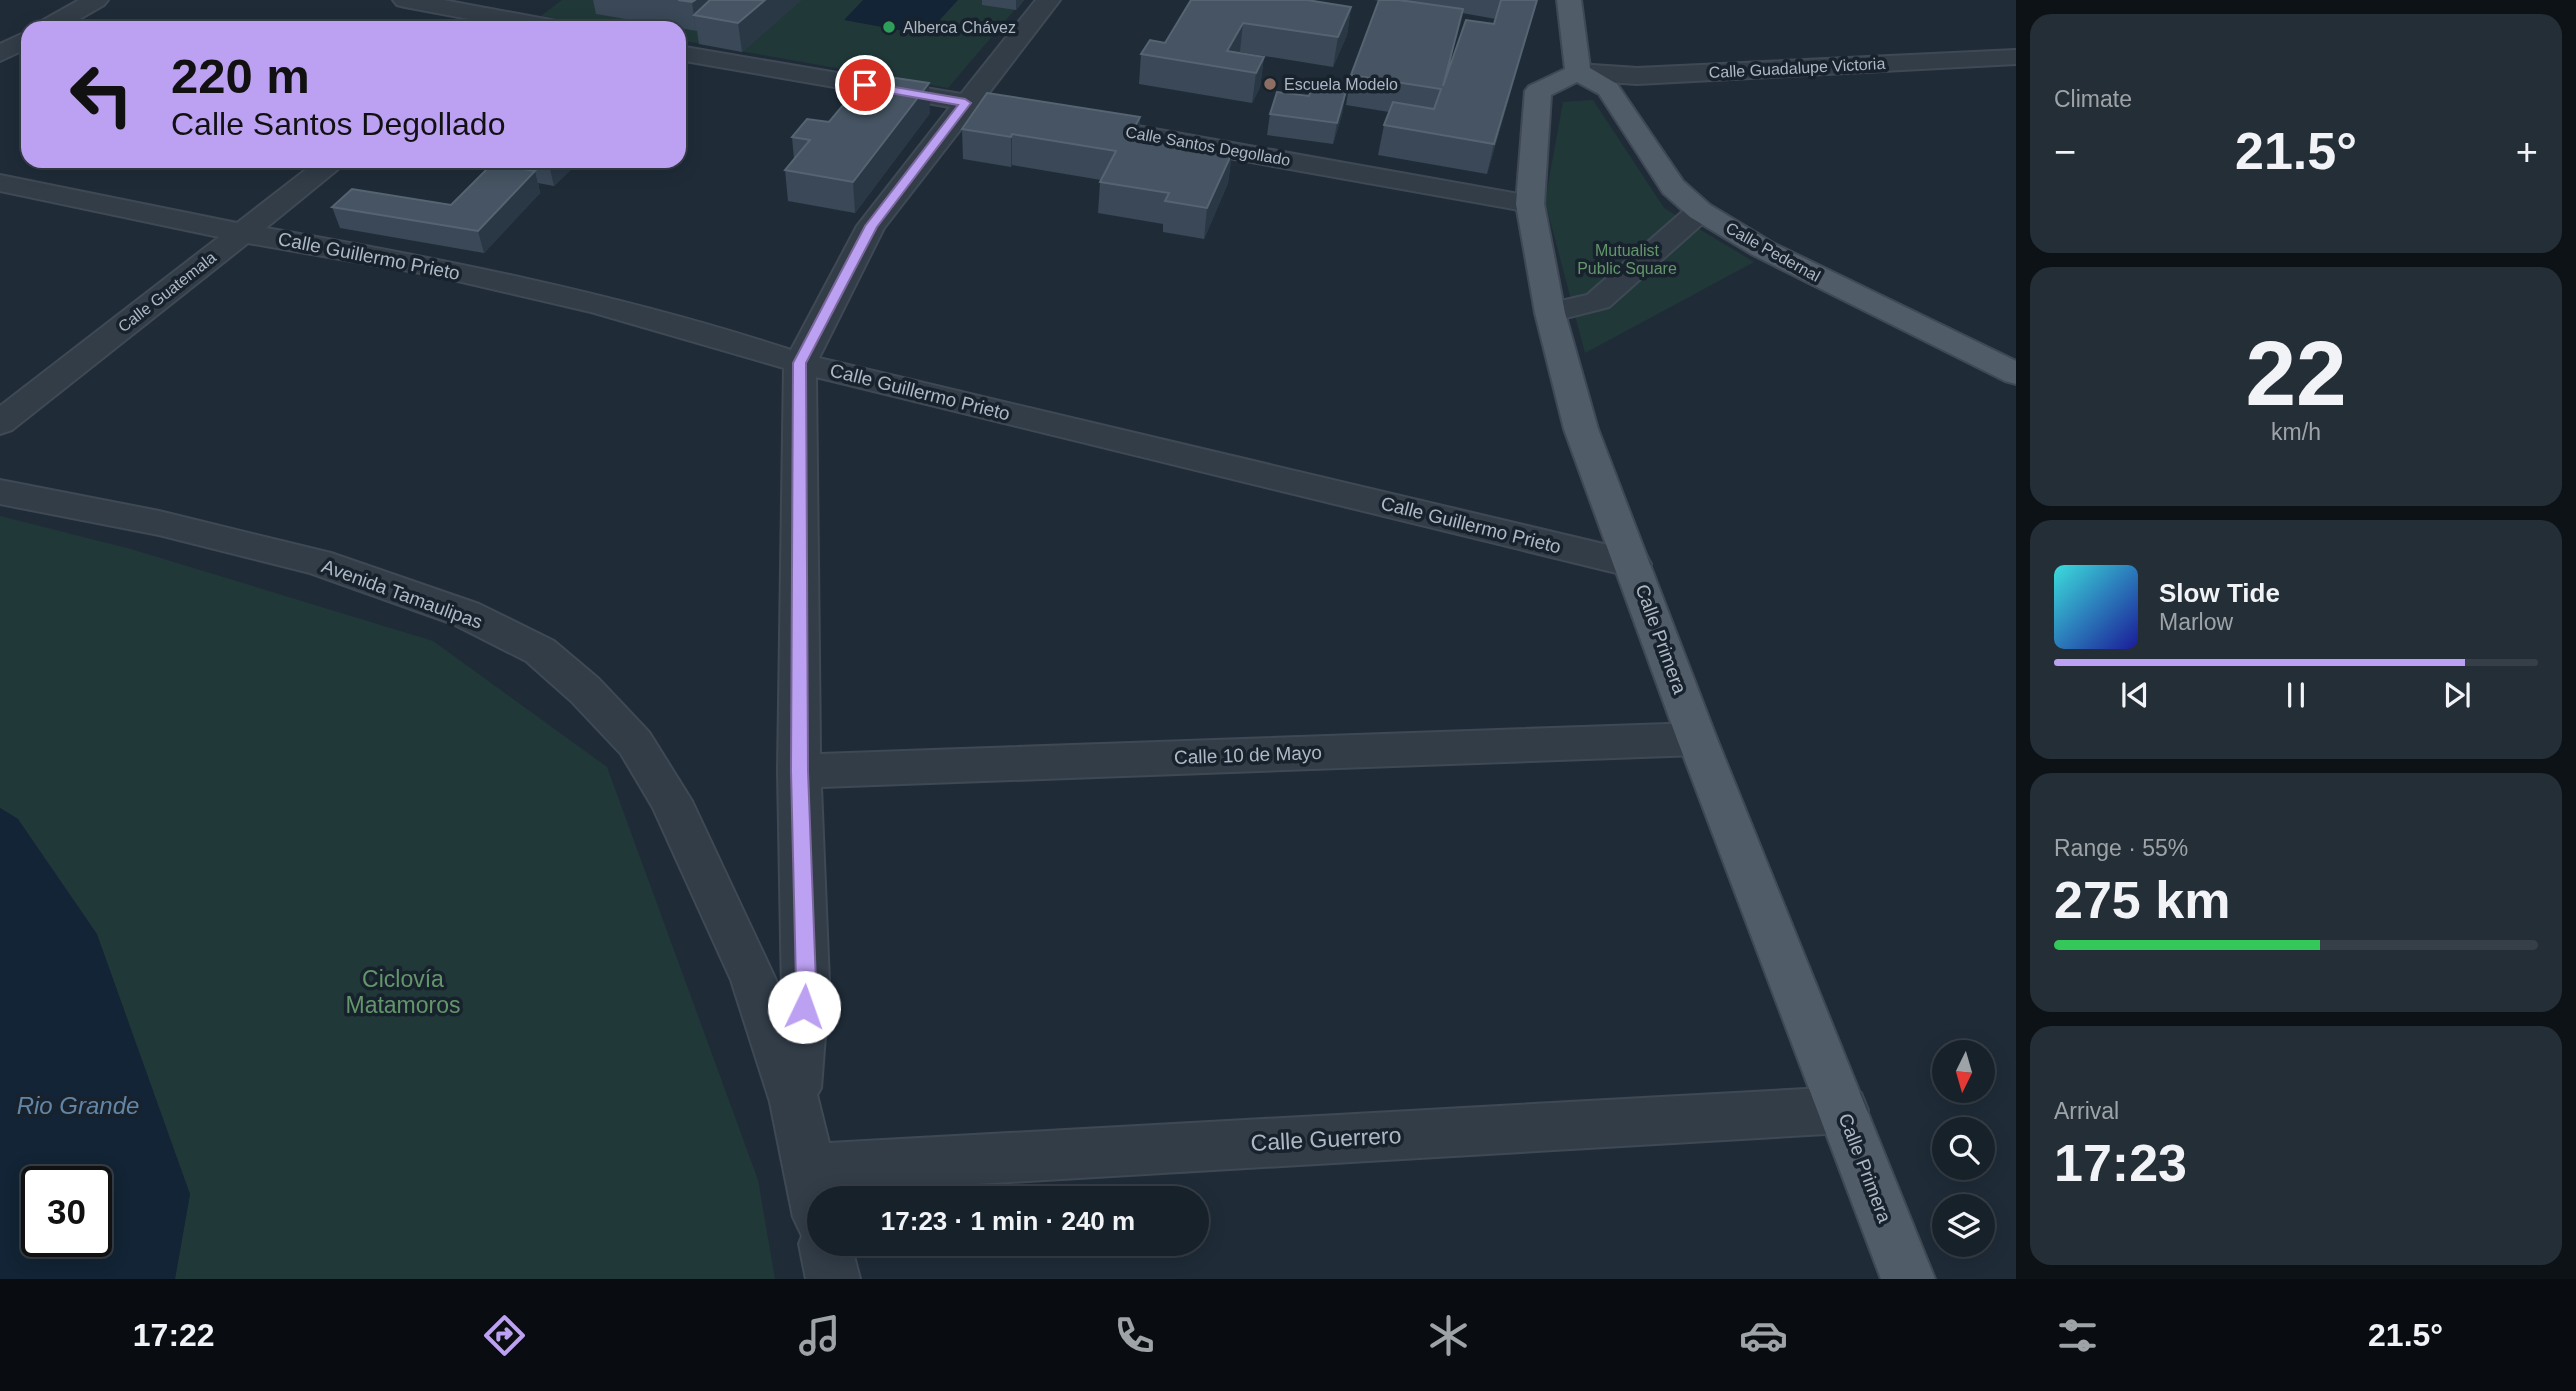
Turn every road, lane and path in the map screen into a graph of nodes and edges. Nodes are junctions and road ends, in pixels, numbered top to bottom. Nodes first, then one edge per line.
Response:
1 (96, 0) edge
2 (405, 0) edge
3 (542, 0) edge
4 (1048, 0) edge
5 (1569, 0) edge
6 (58, 21) edge
7 (497, 21) edge
8 (514, 21) edge
9 (21, 42) edge
10 (0, 54) edge
11 (686, 54) edge
12 (2016, 57) edge
13 (1578, 72) junction
14 (965, 103) junction
15 (1007, 110) edge
16 (1062, 120) edge
17 (325, 168) edge
18 (0, 183) edge
19 (1530, 204) junction
20 (1700, 211) junction
21 (242, 233) junction
22 (1550, 313) junction
23 (800, 363) junction
24 (2009, 367) edge
25 (0, 423) edge
26 (0, 492) edge
27 (1633, 564) junction
28 (1697, 739) junction
29 (799, 771) junction
30 (795, 1102) junction
31 (1843, 1110) junction
32 (808, 1169) junction
33 (812, 1186) edge
34 (828, 1256) edge
35 (833, 1279) edge
36 (1908, 1279) edge

1 - 6 street
2 - 7 street
3 - 8 street
4 - 14 street
5 - 13 main road
9 - 10 street
11 - 14 street
12 - 13 street, Calle Guadalupe Victoria
13 - 19 main road, Calle Primera
13 - 20 main road, Calle Pedernal
14 - 15 street
14 - 23 street
16 - 19 street, Calle Santos Degollado
17 - 21 street, Calle Guatemala
18 - 21 street, Calle Guillermo Prieto
19 - 22 main road, Calle Primera
20 - 22 street
20 - 24 main road, Calle Pedernal
21 - 23 street, Calle Guillermo Prieto
21 - 25 street, Calle Guatemala
22 - 27 main road, Calle Primera
23 - 27 street, Calle Guillermo Prieto
23 - 29 street
26 - 30 street, Avenida Tamaulipas
27 - 28 main road, Calle Primera
28 - 29 street, Calle 10 de Mayo
28 - 31 main road, Calle Primera
29 - 30 street
30 - 32 street, Avenida Tamaulipas
31 - 32 street, Calle Guerrero
31 - 36 main road, Calle Primera
32 - 33 street, Avenida Tamaulipas
34 - 35 street

